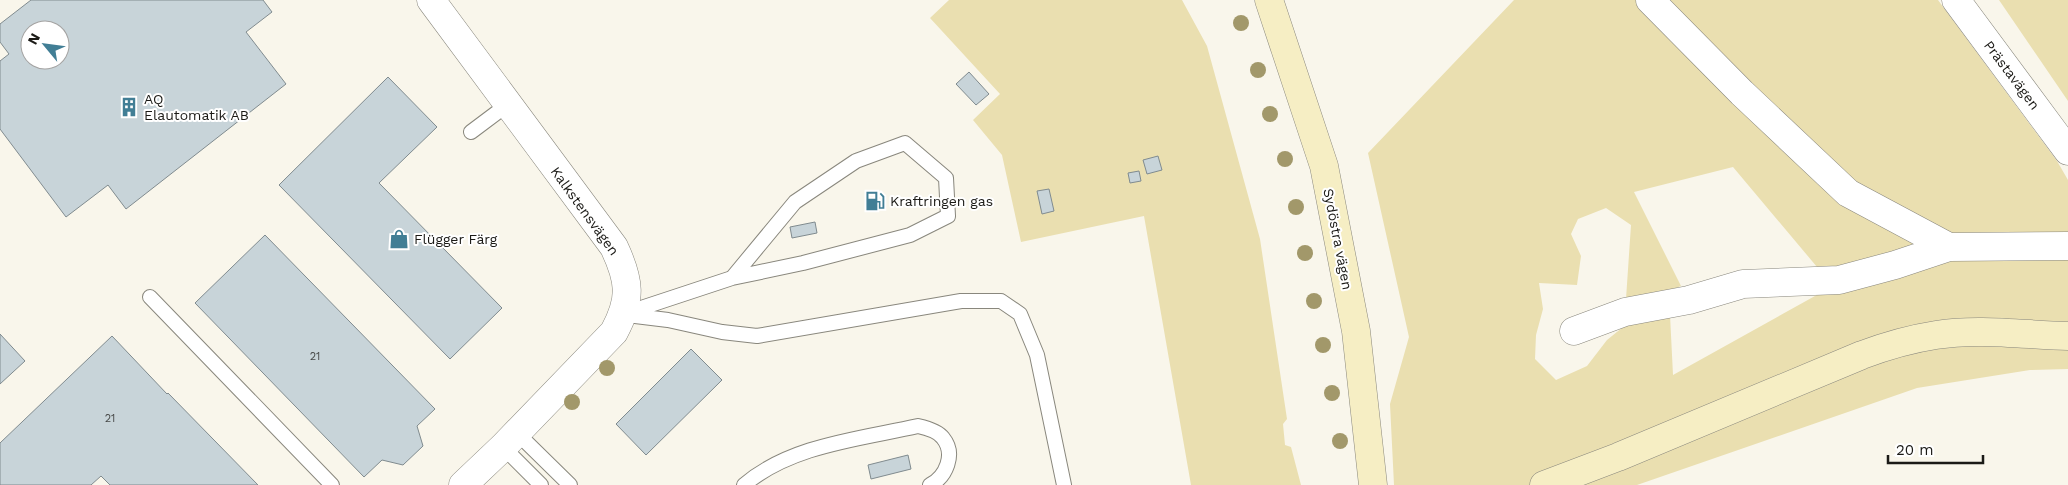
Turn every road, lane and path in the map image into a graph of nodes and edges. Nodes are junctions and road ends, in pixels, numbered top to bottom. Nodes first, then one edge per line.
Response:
1 (431, 0) edge
2 (1269, 0) edge
3 (1650, 0) edge
4 (1956, 0) edge
5 (507, 105) junction
6 (471, 132) dead end
7 (2068, 151) edge
8 (2068, 246) edge
9 (1949, 247) junction
10 (732, 278) junction
11 (150, 297) dead end
12 (624, 314) junction
13 (1574, 331) dead end
14 (2068, 336) edge
15 (510, 440) junction
16 (332, 485) edge
17 (463, 485) edge
18 (541, 485) edge
19 (570, 485) edge
20 (744, 485) edge
21 (930, 485) edge
22 (1064, 485) edge
23 (1373, 485) edge
24 (1544, 485) edge

1 - 5 street, Kalkstensvägen
2 - 23 street, Sydöstra vägen
3 - 9 street
4 - 7 street, Prästavägen
5 - 6 lane
5 - 12 street, Kalkstensvägen
8 - 9 street
9 - 13 street
10 - 10 lane
10 - 12 lane
11 - 16 lane
12 - 15 street, Kalkstensvägen
12 - 22 lane
14 - 24 street
15 - 17 street, Kalkstensvägen
15 - 18 lane
15 - 19 lane
20 - 21 lane

